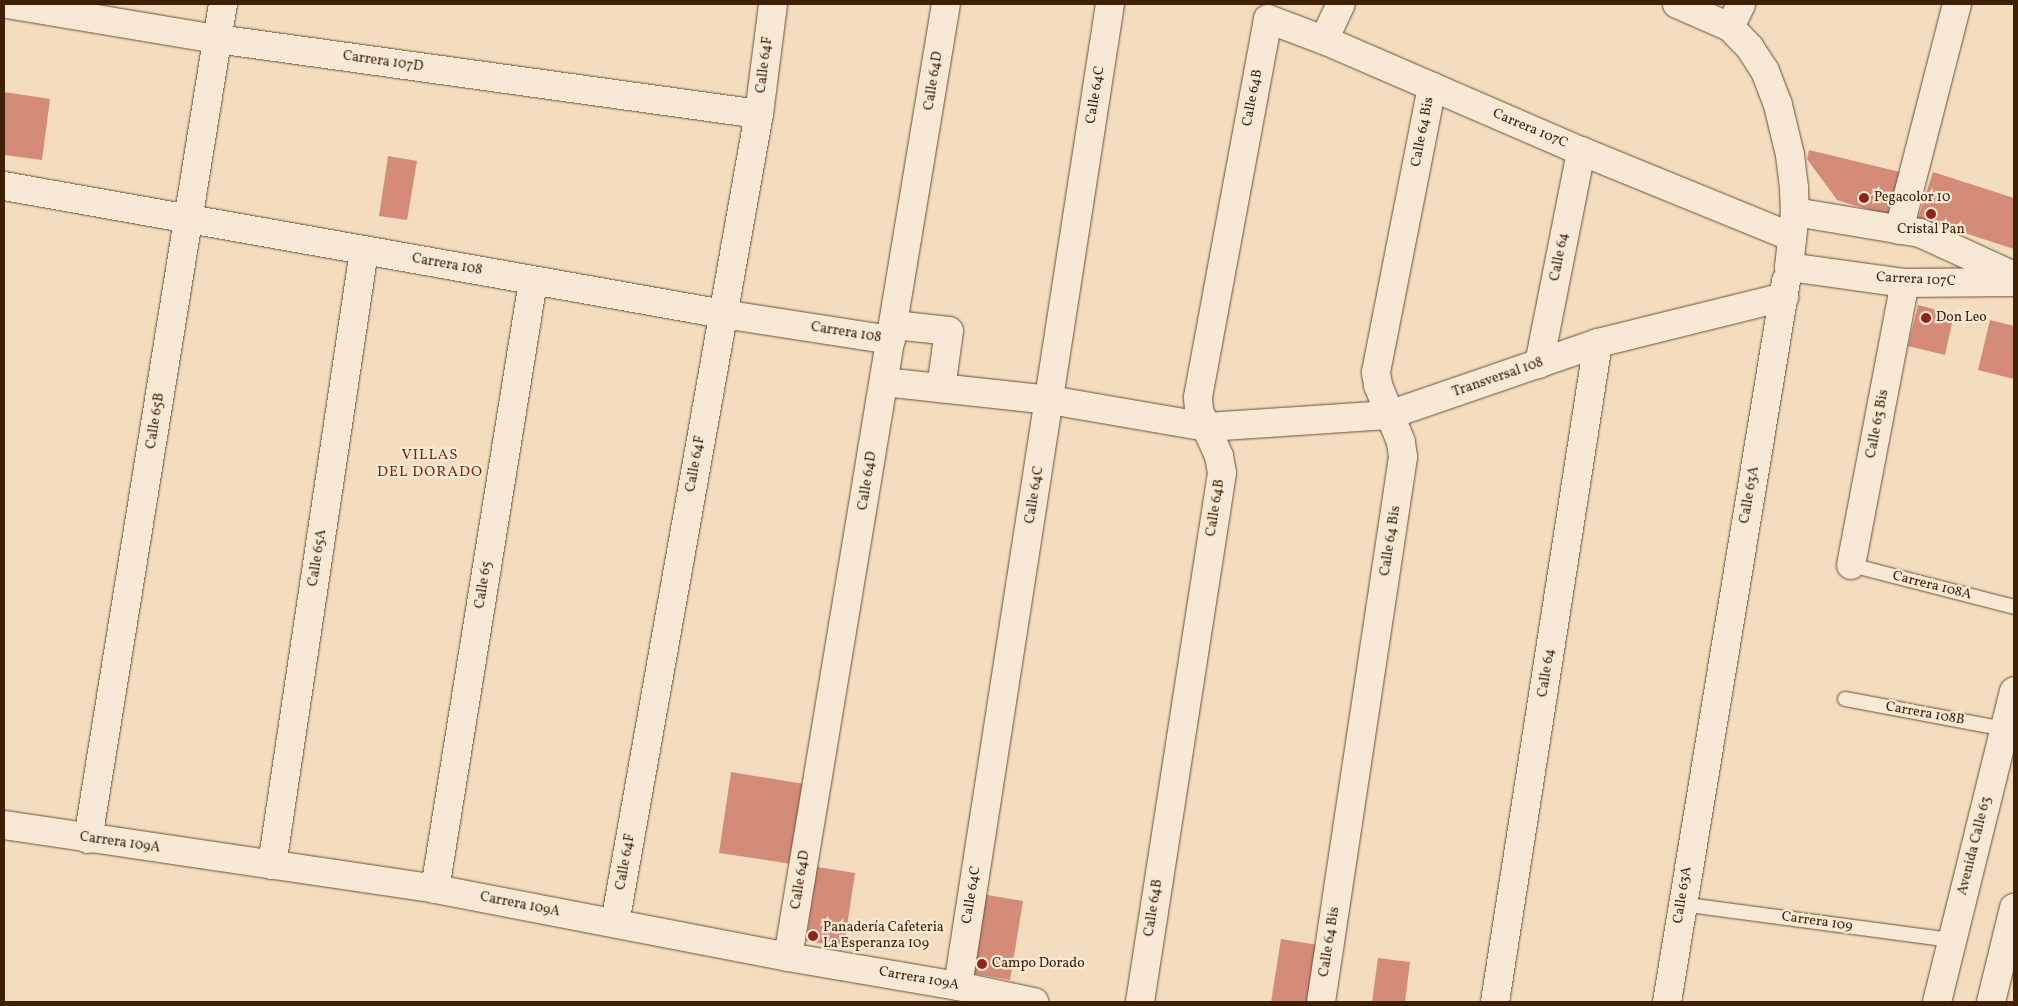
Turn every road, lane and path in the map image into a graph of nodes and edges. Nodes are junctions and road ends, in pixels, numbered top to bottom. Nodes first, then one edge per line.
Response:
1 (8, 4) edge
2 (223, 4) edge
3 (773, 4) edge
4 (946, 4) edge
5 (1110, 4) edge
6 (1341, 4) edge
7 (1677, 4) edge
8 (1957, 4) edge
9 (1736, 16) edge
10 (1268, 19) joint
11 (217, 39) junction
12 (1324, 40) junction
13 (1432, 86) junction
14 (759, 114) junction
15 (1581, 151) junction
16 (5, 192) edge
17 (189, 220) junction
18 (1793, 225) junction
19 (1899, 230) junction
20 (364, 250) junction
21 (1789, 267) junction
22 (2014, 276) edge
23 (533, 280) junction
24 (2014, 282) edge
25 (1905, 283) junction
26 (1784, 297) junction
27 (723, 314) junction
28 (892, 333) junction
29 (1598, 343) junction
30 (1539, 364) junction
31 (884, 382) junction
32 (941, 388) junction
33 (1050, 400) junction
34 (1389, 415) junction
35 (1207, 427) junction
36 (1851, 565) joint
37 (2014, 607) edge
38 (2014, 691) edge
39 (1845, 699) dead end
40 (2005, 729) junction
41 (4, 825) edge
42 (88, 839) junction
43 (272, 865) junction
44 (434, 889) junction
45 (1681, 904) junction
46 (2014, 908) edge
47 (615, 923) junction
48 (1952, 940) junction
49 (788, 958) junction
50 (958, 986) junction
51 (1034, 1002) edge
52 (1140, 1002) edge
53 (1321, 1002) edge
54 (1495, 1002) edge
55 (1667, 1002) edge
56 (1937, 1002) edge
57 (1991, 1002) edge

1 - 11 street, Carrera 107D
2 - 11 street, Calle 65B
3 - 14 street, Calle 64F
4 - 28 street, Calle 64D
5 - 33 street, Calle 64C
6 - 12 street
7 - 9 street
8 - 19 street
9 - 18 street, Calle 63A
10 - 12 street, Carrera 107C
10 - 35 street, Calle 64B
11 - 14 street, Carrera 107D
11 - 17 street, Calle 65B
12 - 13 street, Carrera 107C
13 - 15 street, Carrera 107C
13 - 34 street, Calle 64 Bis
14 - 27 street, Calle 64F
15 - 18 street, Carrera 107C
15 - 30 street, Calle 64
16 - 17 street, Carrera 108
17 - 20 street, Carrera 108
17 - 42 street, Calle 65B
18 - 19 street, Carrera 107C
18 - 21 street, Calle 63A
19 - 22 street, Carrera 107C
20 - 23 street, Carrera 108
20 - 43 street, Calle 65A
21 - 25 street, Carrera 107C
21 - 26 street, Calle 63A
23 - 27 street, Carrera 108
23 - 44 street, Calle 65
24 - 25 street, Carrera 107C
25 - 36 street, Calle 63 Bis
26 - 29 street, Transversal 108
26 - 45 street, Calle 63A
27 - 28 street, Carrera 108
27 - 47 street, Calle 64F
28 - 31 street, Calle 64D
28 - 32 street, Carrera 108
29 - 30 street, Transversal 108
29 - 54 street, Calle 64
30 - 34 street, Transversal 108
31 - 32 street
31 - 49 street, Calle 64D
32 - 33 street
33 - 35 street
33 - 50 street, Calle 64C
34 - 35 street, Transversal 108
34 - 53 street, Calle 64 Bis
35 - 52 street, Calle 64B
36 - 37 lane, Carrera 108A
38 - 40 street, Avenida Calle 63
39 - 40 lane, Carrera 108B
40 - 48 street, Avenida Calle 63
41 - 42 street, Carrera 109A
42 - 43 street, Carrera 109A
43 - 44 street, Carrera 109A
44 - 47 street, Carrera 109A
45 - 48 lane, Carrera 109
45 - 55 street, Calle 63A
46 - 57 street
47 - 49 street, Carrera 109A
48 - 56 street, Avenida Calle 63
49 - 50 street, Carrera 109A
50 - 51 street, Carrera 109A

